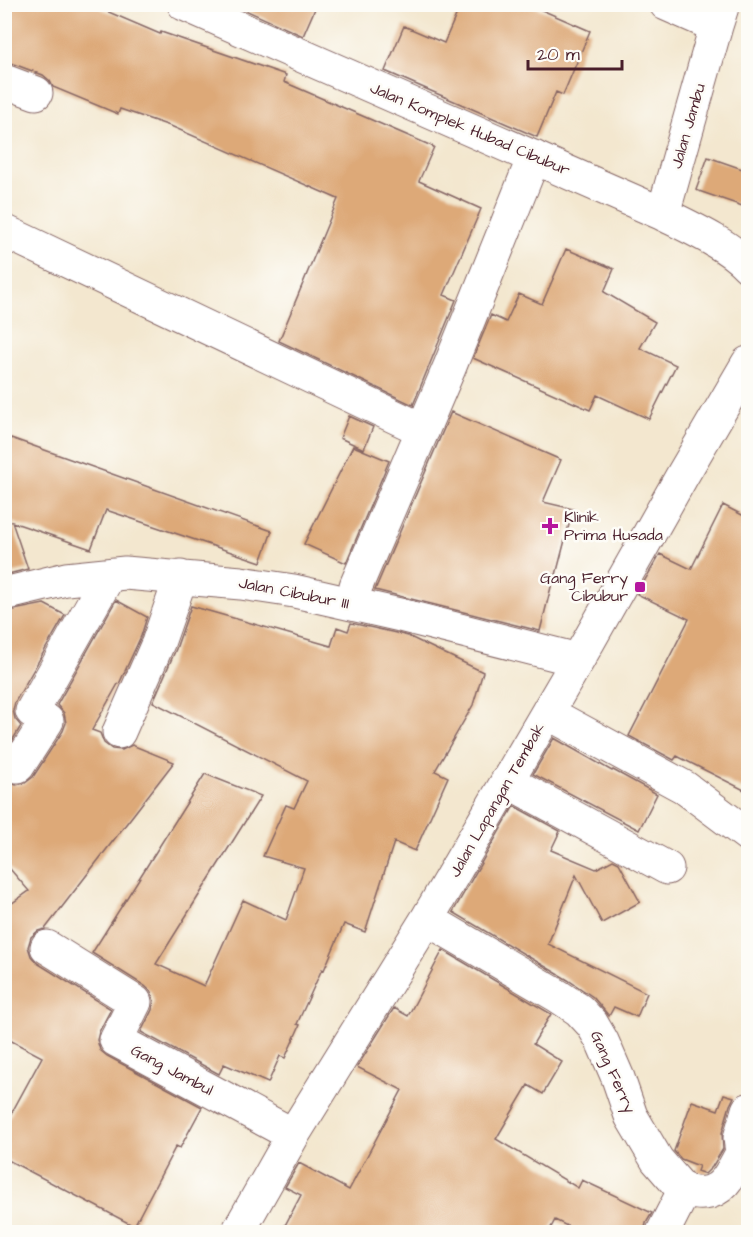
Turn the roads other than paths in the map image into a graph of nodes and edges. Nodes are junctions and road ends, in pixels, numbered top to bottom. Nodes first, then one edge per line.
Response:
1 (184, 4) edge
2 (666, 4) edge
3 (720, 15) edge
4 (4, 81) edge
5 (36, 93) dead end
6 (534, 157) junction
7 (663, 214) junction
8 (4, 231) edge
9 (748, 266) edge
10 (748, 363) edge
11 (423, 430) junction
12 (109, 575) junction
13 (181, 577) junction
14 (356, 586) dead end
15 (4, 594) edge
16 (578, 660) junction
17 (548, 712) junction
18 (119, 732) dead end
19 (4, 764) edge
20 (507, 781) junction
21 (746, 829) edge
22 (667, 868) dead end
23 (427, 920) junction
24 (47, 947) dead end
25 (748, 1110) edge
26 (293, 1134) junction
27 (745, 1153) edge
28 (684, 1191) junction
29 (238, 1233) edge
30 (663, 1233) edge

1 - 6 street, Jalan Komplek Hubad Cibubur
2 - 3 street
3 - 7 street, Jalan Jambu
4 - 5 street
6 - 7 street, Jalan Komplek Hubad Cibubur
6 - 11 street
7 - 9 street, Jalan Komplek Hubad Cibubur
8 - 11 street
10 - 16 street, Jalan Lapangan Tembak
11 - 14 street
12 - 13 street, Jalan Cibubur III
12 - 15 street, Jalan Cibubur III
12 - 19 street
13 - 16 street, Jalan Cibubur III
13 - 18 street
16 - 17 street, Jalan Lapangan Tembak
17 - 20 street, Jalan Lapangan Tembak
17 - 21 street
20 - 22 street
20 - 23 street, Jalan Lapangan Tembak
23 - 26 street, Jalan Lapangan Tembak
23 - 28 street, Gang Ferry
24 - 26 street, Gang Jambul
25 - 27 street
26 - 29 street, Jalan Lapangan Tembak
27 - 28 street
28 - 30 street

